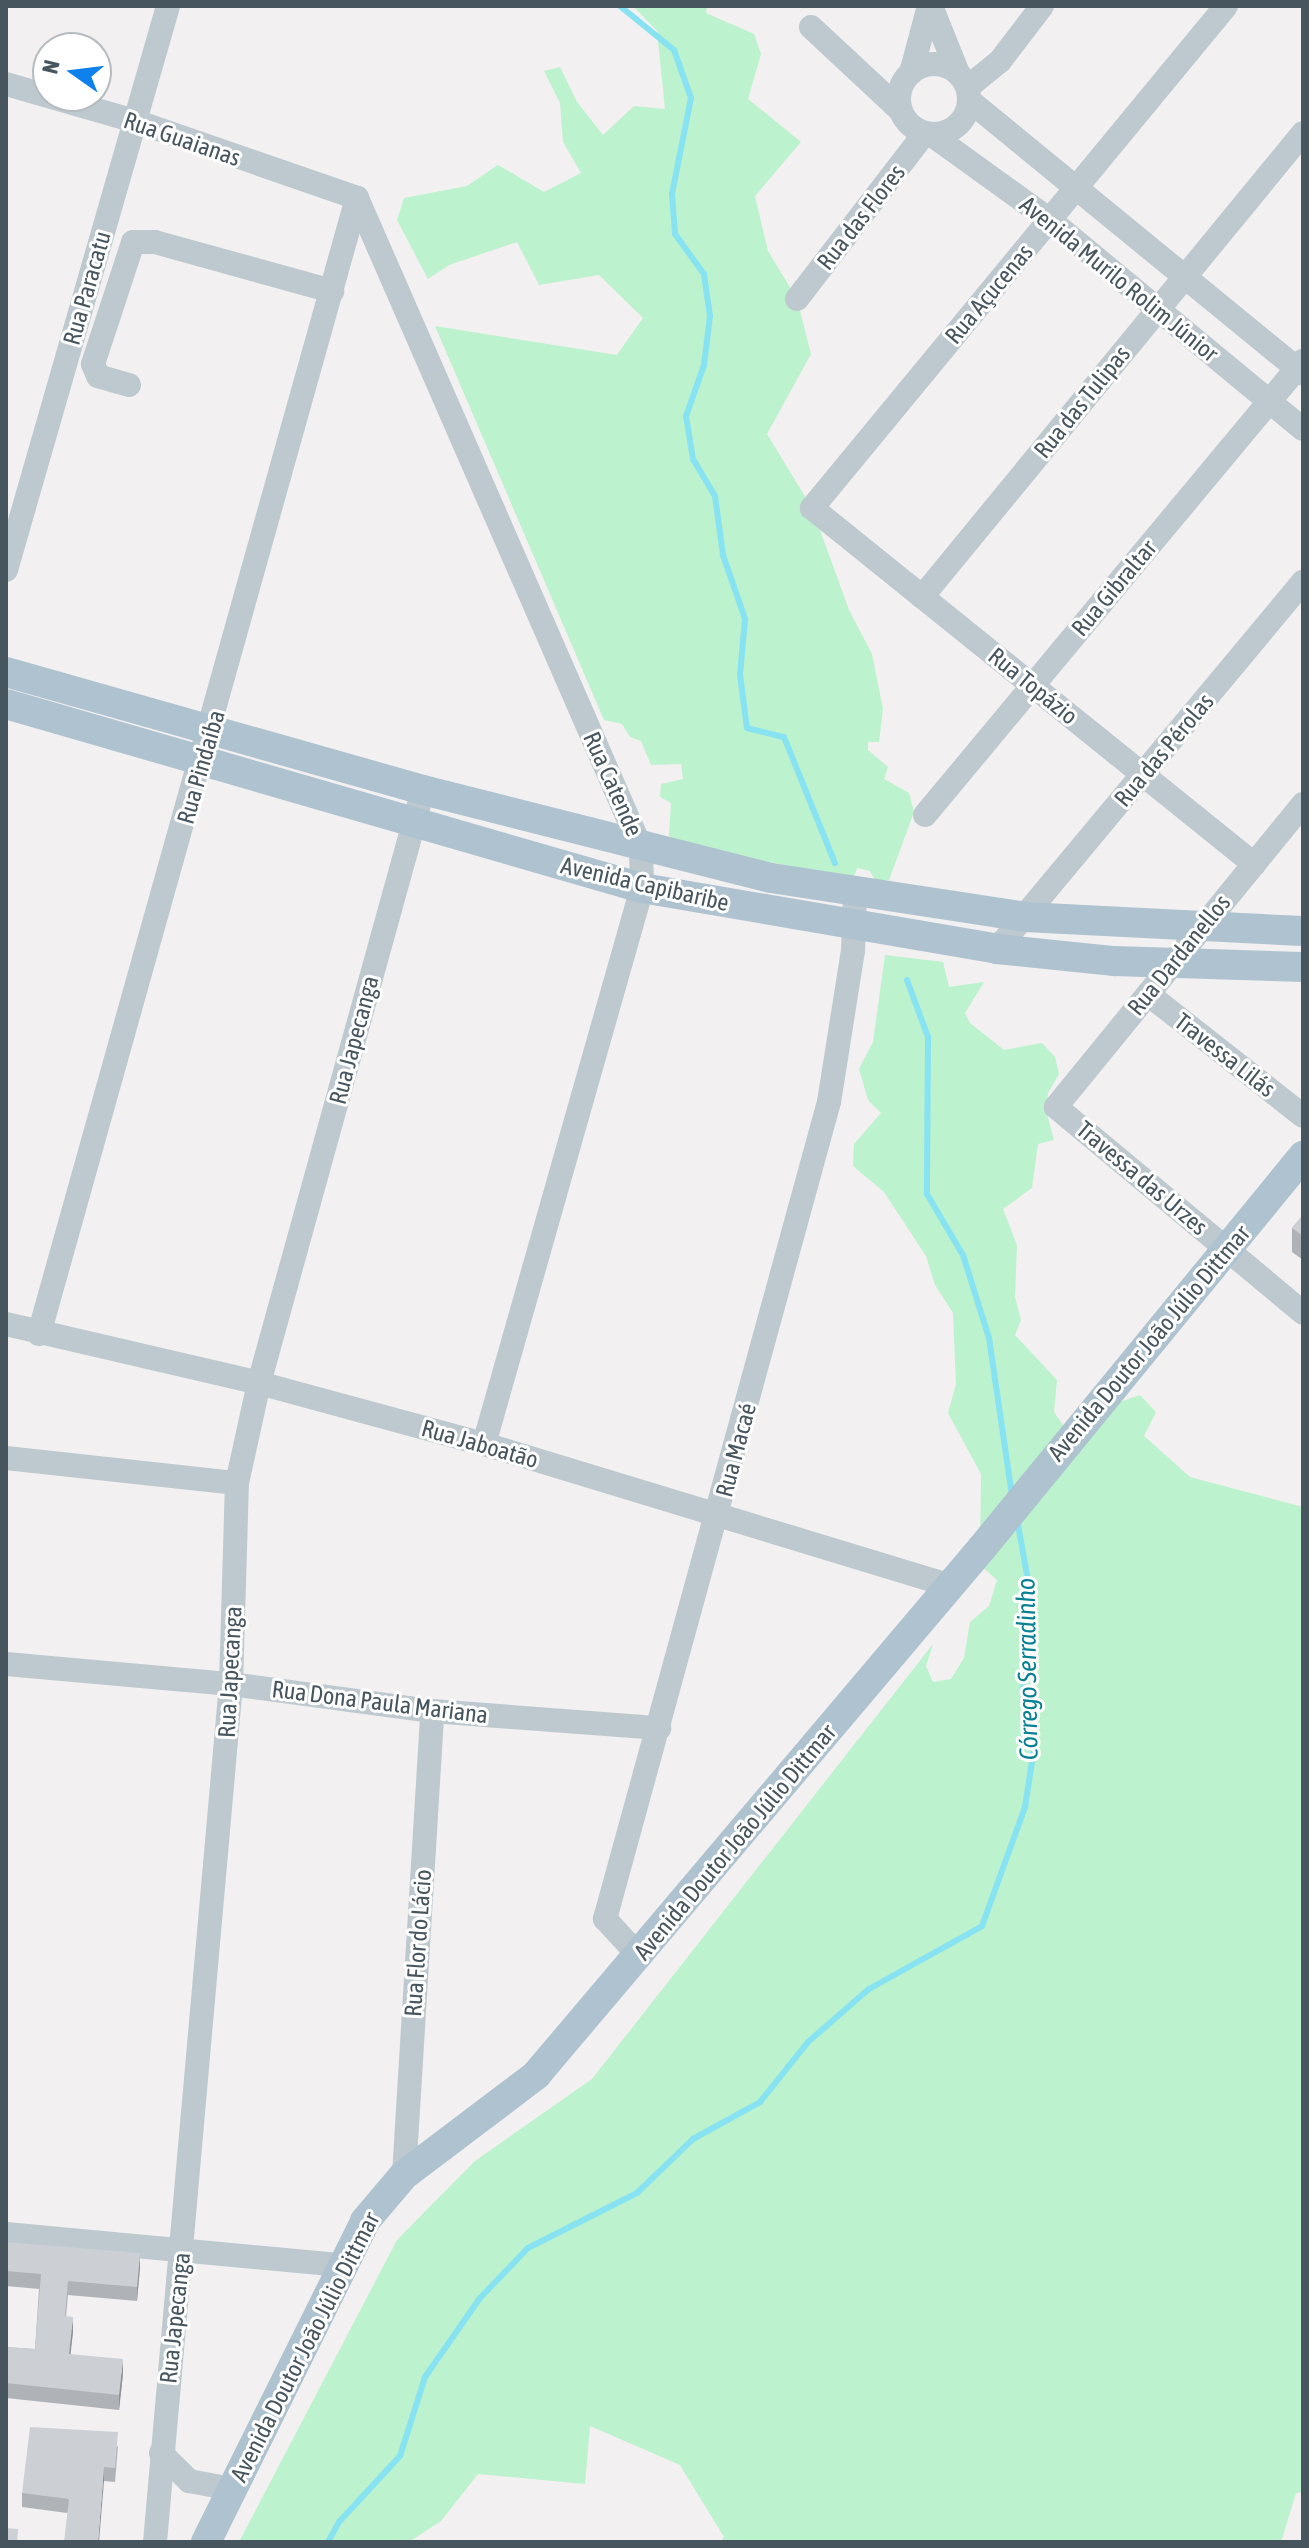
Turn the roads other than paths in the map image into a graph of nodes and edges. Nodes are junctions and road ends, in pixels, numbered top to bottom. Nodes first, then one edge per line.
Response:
1 (168, 6) edge
2 (930, 6) edge
3 (1042, 6) edge
4 (1226, 6) edge
5 (811, 27) dead end
6 (911, 73) junction
7 (6, 84) edge
8 (965, 87) junction
9 (901, 111) junction
10 (135, 121) junction
11 (1303, 133) edge
12 (928, 134) junction
13 (1077, 187) junction
14 (357, 198) junction
15 (1050, 220) junction
16 (1185, 276) junction
17 (332, 291) junction
18 (797, 299) dead end
19 (1158, 309) junction
20 (1301, 368) edge
21 (129, 385) dead end
22 (1270, 401) junction
23 (1303, 429) edge
24 (812, 508) joint
25 (6, 570) edge
26 (1303, 582) edge
27 (922, 597) junction
28 (6, 672) edge
29 (1032, 686) junction
30 (6, 704) edge
31 (212, 729) junction
32 (203, 759) junction
33 (1143, 775) junction
34 (423, 790) junction
35 (1303, 804) edge
36 (925, 815) dead end
37 (414, 822) junction
38 (641, 848) junction
39 (1254, 864) junction
40 (642, 888) junction
41 (855, 895) junction
42 (1025, 917) junction
43 (854, 925) junction
44 (1202, 928) junction
45 (1303, 931) edge
46 (997, 949) junction
47 (1174, 963) junction
48 (1303, 967) edge
49 (1148, 994) junction
50 (1056, 1107) joint
51 (1303, 1116) edge
52 (1303, 1156) edge
53 (1227, 1249) junction
54 (1303, 1313) edge
55 (6, 1324) edge
56 (39, 1334) junction
57 (259, 1383) junction
58 (484, 1444) junction
59 (6, 1458) edge
60 (237, 1483) junction
61 (719, 1514) junction
62 (948, 1585) junction
63 (6, 1664) edge
64 (231, 1684) junction
65 (432, 1711) junction
66 (659, 1728) junction
67 (640, 1957) junction
68 (404, 2175) junction
69 (6, 2234) edge
70 (182, 2250) junction
71 (342, 2265) junction
72 (161, 2453) junction
73 (232, 2489) junction
74 (155, 2542) edge
75 (206, 2542) edge

1 - 10 street, Rua Paracatu
2 - 6 street
2 - 8 street
3 - 8 street
4 - 13 street, Rua Açucenas
5 - 9 street
6 - 8 street
6 - 9 street
7 - 10 street, Rua Guaianas
8 - 12 street
8 - 13 street, Avenida Murilo Rolim Júnior
9 - 12 street
10 - 14 street, Rua Guaianas
10 - 25 street, Rua Paracatu
11 - 16 street, Rua das Tulipas
12 - 15 street, Avenida Murilo Rolim Júnior
12 - 18 street, Rua das Flores
13 - 15 street, Rua Açucenas
13 - 16 street, Avenida Murilo Rolim Júnior
14 - 17 street, Rua Pindaíba
14 - 38 street, Rua Catende
15 - 19 street, Avenida Murilo Rolim Júnior
15 - 24 street, Rua Açucenas
16 - 19 street, Rua das Tulipas
16 - 20 street, Avenida Murilo Rolim Júnior
17 - 21 street
17 - 31 street, Rua Pindaíba
19 - 22 street, Avenida Murilo Rolim Júnior
19 - 27 street, Rua das Tulipas
20 - 22 street, Rua Gibraltar
22 - 23 street, Avenida Murilo Rolim Júnior
22 - 29 street, Rua Gibraltar
24 - 27 street, Rua Topázio
26 - 33 street, Rua das Pérolas
27 - 29 street, Rua Topázio
28 - 31 main road, Avenida Capibaribe
29 - 33 street, Rua Topázio
29 - 36 street, Rua Gibraltar
30 - 32 main road, Avenida Capibaribe
31 - 32 street, Rua Pindaíba
31 - 34 main road, Avenida Capibaribe
32 - 37 main road, Avenida Capibaribe
32 - 56 street, Rua Pindaíba
33 - 39 street, Rua Topázio
33 - 42 street, Rua das Pérolas
34 - 37 street, Rua Japecanga
34 - 38 main road, Avenida Capibaribe
35 - 39 street, Rua Dardanellos
37 - 40 main road, Avenida Capibaribe
37 - 57 street, Rua Japecanga
38 - 40 street, Rua Catende
38 - 41 main road, Avenida Capibaribe
39 - 44 street, Rua Dardanellos
40 - 43 main road, Avenida Capibaribe
40 - 58 street, Rua Catende
41 - 42 main road, Avenida Capibaribe
41 - 43 street, Rua Macaé
42 - 44 main road, Avenida Capibaribe
42 - 46 street, Rua das Pérolas
43 - 46 main road, Avenida Capibaribe
43 - 61 street, Rua Macaé
44 - 45 main road, Avenida Capibaribe
44 - 47 street, Rua Dardanellos
46 - 47 main road, Avenida Capibaribe
47 - 48 main road, Avenida Capibaribe
47 - 49 street, Rua Dardanellos
49 - 50 street, Rua Dardanellos
49 - 51 street, Travessa Lilás
50 - 53 street, Travessa das Urzes
52 - 53 main road, Avenida Doutor João Júlio Dittmar
53 - 54 street, Travessa das Urzes
53 - 62 main road, Avenida Doutor João Júlio Dittmar
55 - 56 street, Rua Jaboatão
56 - 57 street, Rua Jaboatão
57 - 58 street, Rua Jaboatão
57 - 60 street, Rua Japecanga
58 - 61 street, Rua Jaboatão
59 - 60 street
60 - 64 street, Rua Japecanga
61 - 62 street, Rua Jaboatão
61 - 66 street, Rua Macaé
62 - 67 main road, Avenida Doutor João Júlio Dittmar
63 - 64 street, Rua Dona Paula Mariana
64 - 65 street, Rua Dona Paula Mariana
64 - 70 street, Rua Japecanga
65 - 66 street, Rua Dona Paula Mariana
65 - 68 street, Rua Flor do Lácio
66 - 67 street, Rua Macaé
67 - 68 main road, Avenida Doutor João Júlio Dittmar
68 - 71 main road, Avenida Doutor João Júlio Dittmar
69 - 70 street
70 - 71 street
70 - 72 street, Rua Japecanga
71 - 73 main road, Avenida Doutor João Júlio Dittmar
72 - 73 street
72 - 74 street, Rua Japecanga
73 - 75 main road, Avenida Doutor João Júlio Dittmar

